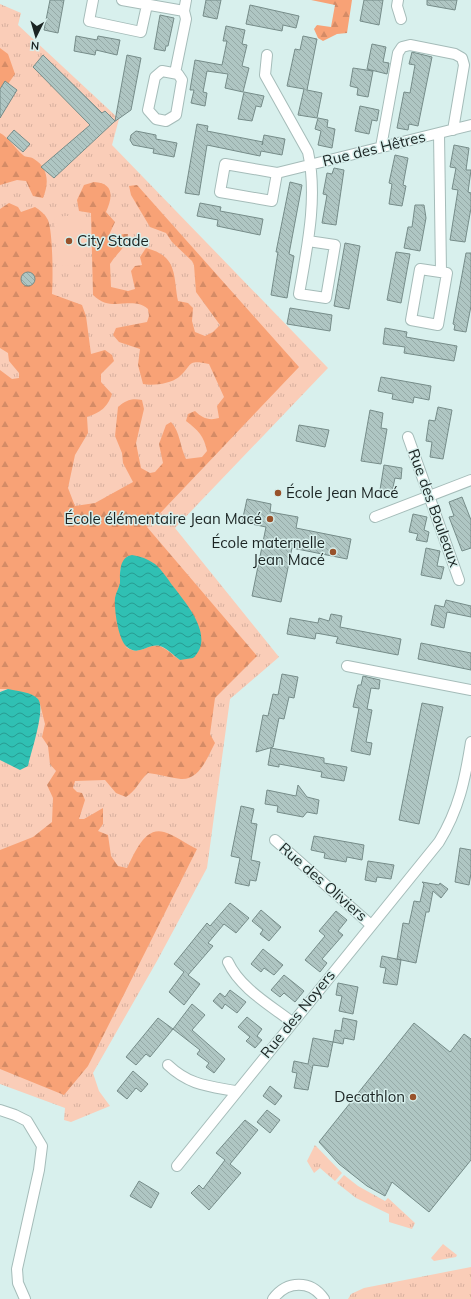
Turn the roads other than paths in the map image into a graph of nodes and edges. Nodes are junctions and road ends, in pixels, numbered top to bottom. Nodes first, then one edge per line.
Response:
1 (93, 0) edge
2 (122, 0) edge
3 (186, 0) edge
4 (398, 0) edge
5 (147, 5) junction
6 (184, 11) junction
7 (400, 19) dead end
8 (267, 55) dead end
9 (175, 73) junction
10 (471, 125) edge
11 (452, 130) junction
12 (438, 133) junction
13 (381, 147) junction
14 (311, 165) junction
15 (278, 173) junction
16 (308, 241) junction
17 (441, 272) junction
18 (408, 437) dead end
19 (471, 480) edge
20 (429, 495) junction
21 (375, 517) dead end
22 (459, 580) dead end
23 (347, 666) dead end
24 (471, 690) edge
25 (471, 742) edge
26 (275, 840) dead end
27 (371, 925) junction
28 (228, 962) dead end
29 (292, 1022) junction
30 (168, 1065) dead end
31 (235, 1091) junction
32 (0, 1110) edge
33 (177, 1166) dead end
34 (26, 1299) edge
35 (272, 1299) edge
36 (324, 1299) edge

1 - 5 street
2 - 5 street
3 - 6 street
4 - 7 street
5 - 6 street
6 - 9 street
8 - 14 street
9 - 9 street
10 - 11 street, Rue des Hêtres
11 - 12 street, Rue des Hêtres
11 - 13 street
12 - 13 street, Rue des Hêtres
12 - 17 street
13 - 14 street, Rue des Hêtres
14 - 15 street, Rue des Hêtres
14 - 16 street
15 - 15 street, Rue des Hêtres
16 - 16 street
17 - 17 street
18 - 20 street, Rue des Bouleaux
19 - 20 street
20 - 21 street
20 - 22 street, Rue des Bouleaux
23 - 24 street
25 - 27 street, Rue des Noyers
26 - 27 street, Rue des Oliviers
27 - 29 street, Rue des Noyers
28 - 29 street
29 - 31 street, Rue des Noyers
30 - 31 street
31 - 33 street, Rue des Noyers
32 - 34 street
35 - 36 street

